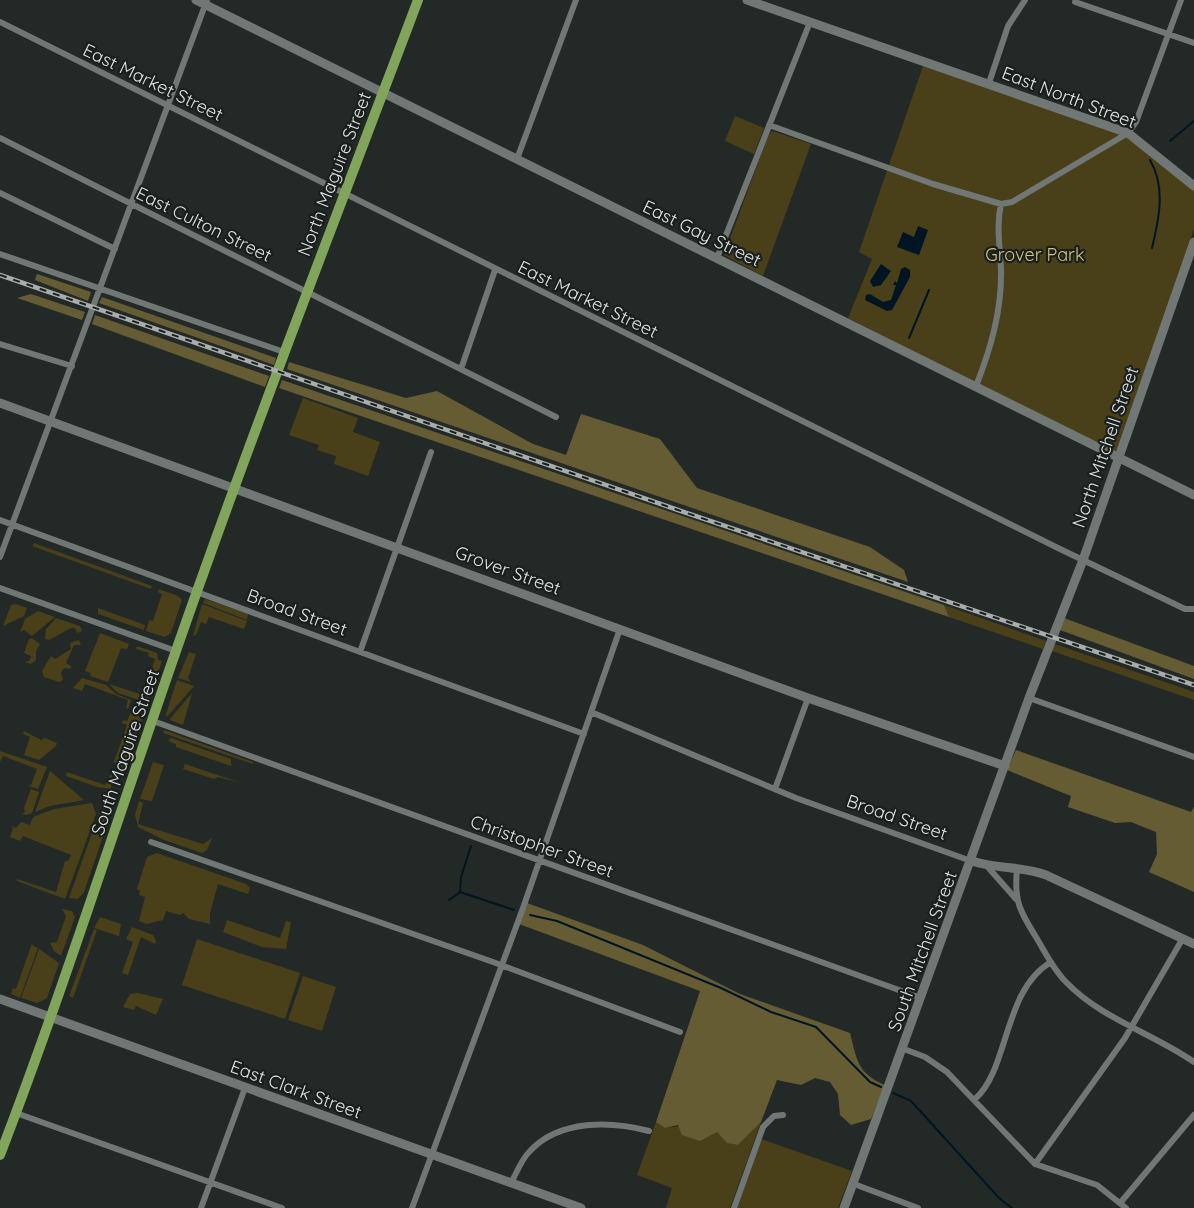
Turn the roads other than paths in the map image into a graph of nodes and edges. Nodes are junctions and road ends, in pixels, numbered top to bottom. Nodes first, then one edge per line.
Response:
1 (418, 0) edge
2 (576, 0) edge
3 (747, 0) edge
4 (1026, 0) edge
5 (1181, 0) edge
6 (202, 1) edge
7 (1075, 2) dead end
8 (0, 22) edge
9 (810, 22) junction
10 (1168, 35) junction
11 (1194, 43) edge
12 (989, 83) junction
13 (382, 93) junction
14 (168, 105) junction
15 (769, 125) junction
16 (1128, 134) junction
17 (0, 138) edge
18 (517, 159) junction
19 (1194, 186) edge
20 (0, 193) edge
21 (345, 194) junction
22 (1001, 204) junction
23 (131, 205) junction
24 (1194, 242) edge
25 (115, 249) junction
26 (0, 254) edge
27 (717, 258) junction
28 (495, 270) junction
29 (100, 288) junction
30 (308, 292) junction
31 (0, 344) edge
32 (283, 356) junction
33 (72, 366) junction
34 (461, 369) junction
35 (976, 386) junction
36 (0, 403) edge
37 (556, 417) dead end
38 (51, 422) junction
39 (431, 452) dead end
40 (1120, 458) junction
41 (236, 489) junction
42 (1194, 495) edge
43 (0, 520) edge
44 (12, 525) junction
45 (397, 546) junction
46 (0, 557) edge
47 (1083, 560) junction
48 (0, 588) edge
49 (196, 594) junction
50 (1194, 609) edge
51 (620, 629) junction
52 (1053, 637) joint
53 (176, 651) junction
54 (360, 652) junction
55 (808, 698) junction
56 (1029, 698) junction
57 (591, 712) junction
58 (153, 722) junction
59 (584, 734) junction
60 (1194, 757) edge
61 (1005, 766) junction
62 (775, 789) junction
63 (151, 842) dead end
64 (539, 860) junction
65 (972, 861) junction
66 (986, 865) junction
67 (1017, 868) junction
68 (1016, 899) junction
69 (1183, 938) junction
70 (1194, 944) edge
71 (1051, 962) junction
72 (501, 967) junction
73 (921, 998) junction
74 (0, 999) edge
75 (50, 1018) junction
76 (1132, 1026) junction
77 (680, 1032) dead end
78 (904, 1049) junction
79 (1194, 1062) edge
80 (245, 1088) junction
81 (975, 1099) junction
82 (16, 1113) junction
83 (783, 1114) dead end
84 (1194, 1115) edge
85 (649, 1131) dead end
86 (0, 1155) edge
87 (432, 1155) junction
88 (1035, 1164) junction
89 (211, 1182) junction
90 (511, 1183) junction
91 (854, 1184) junction
92 (1121, 1202) junction
93 (201, 1208) edge
94 (282, 1208) edge
95 (412, 1208) edge
96 (581, 1208) edge
97 (734, 1208) edge
98 (844, 1208) edge
99 (918, 1208) edge
100 (1126, 1208) edge

1 - 13 main road, North Maguire Street
2 - 18 street
3 - 9 street, East North Street
4 - 12 street, East North Street
5 - 10 street
6 - 13 street, East Gay Street
6 - 14 street
7 - 10 street
8 - 14 street, East Market Street
9 - 12 street, East North Street
9 - 15 street
10 - 11 street
10 - 16 street
12 - 16 street, East North Street
13 - 18 street, East Gay Street
13 - 21 main road, North Maguire Street
14 - 21 street, East Market Street
14 - 23 street
15 - 22 street
15 - 27 street
16 - 19 street, East North Street
16 - 22 street
17 - 23 street, East Culton Street
18 - 27 street, East Gay Street
20 - 25 street
21 - 28 street, East Market Street
21 - 30 main road, North Maguire Street
22 - 35 street
23 - 25 street
23 - 30 street, East Culton Street
24 - 40 street, North Mitchell Street
25 - 29 street
26 - 29 street
27 - 35 street, East Gay Street
28 - 34 street
28 - 47 street, East Market Street
29 - 32 street
29 - 33 street
30 - 32 main road, North Maguire Street
30 - 34 street, East Culton Street
31 - 33 street
32 - 41 main road, South Maguire Street
33 - 38 street
34 - 37 street, East Culton Street
35 - 40 street, East Gay Street
36 - 38 street, Grover Street
38 - 41 street, Grover Street
38 - 44 street
39 - 45 street
40 - 42 street, East Gay Street
40 - 47 street, North Mitchell Street
41 - 45 street, Grover Street
41 - 49 main road, South Maguire Street
43 - 44 street, Broad Street
44 - 46 street
44 - 49 street, Broad Street
45 - 51 street, Grover Street
45 - 54 street
47 - 50 street, East Market Street
47 - 52 street, North Mitchell Street
48 - 53 street
49 - 53 main road, South Maguire Street
49 - 54 street, Broad Street
51 - 55 street, Grover Street
51 - 57 street
52 - 56 street, South Mitchell Street
53 - 58 main road, South Maguire Street
54 - 59 street, Broad Street
55 - 61 street, Grover Street
55 - 62 street
56 - 60 street
56 - 61 street, South Mitchell Street
57 - 59 street
57 - 62 street, Broad Street
58 - 64 street, Christopher Street
58 - 75 main road, South Maguire Street
59 - 64 street
61 - 65 street, South Mitchell Street
62 - 65 street, Broad Street
63 - 72 street
64 - 72 street
64 - 73 street, Christopher Street
65 - 66 street, Broad Street
65 - 73 street, South Mitchell Street
66 - 67 street, Broad Street
66 - 68 street
67 - 68 street
67 - 69 street, Broad Street
68 - 71 street
69 - 70 street, Broad Street
69 - 76 street
71 - 76 street
71 - 81 street
72 - 77 street
72 - 87 street
73 - 78 street, South Mitchell Street
74 - 75 street, East Clark Street
75 - 80 street, East Clark Street
75 - 82 main road, South Maguire Street
76 - 79 street
76 - 88 street
78 - 81 street
78 - 91 street, South Mitchell Street
80 - 87 street, East Clark Street
80 - 89 street
81 - 88 street
82 - 86 main road, South Maguire Street
82 - 89 street
83 - 97 street
84 - 92 street
85 - 90 street
87 - 90 street, East Clark Street
87 - 95 street
88 - 92 street
89 - 93 street
89 - 94 street
90 - 96 street, East Clark Street
91 - 98 street, South Mitchell Street
91 - 99 street
92 - 100 street

